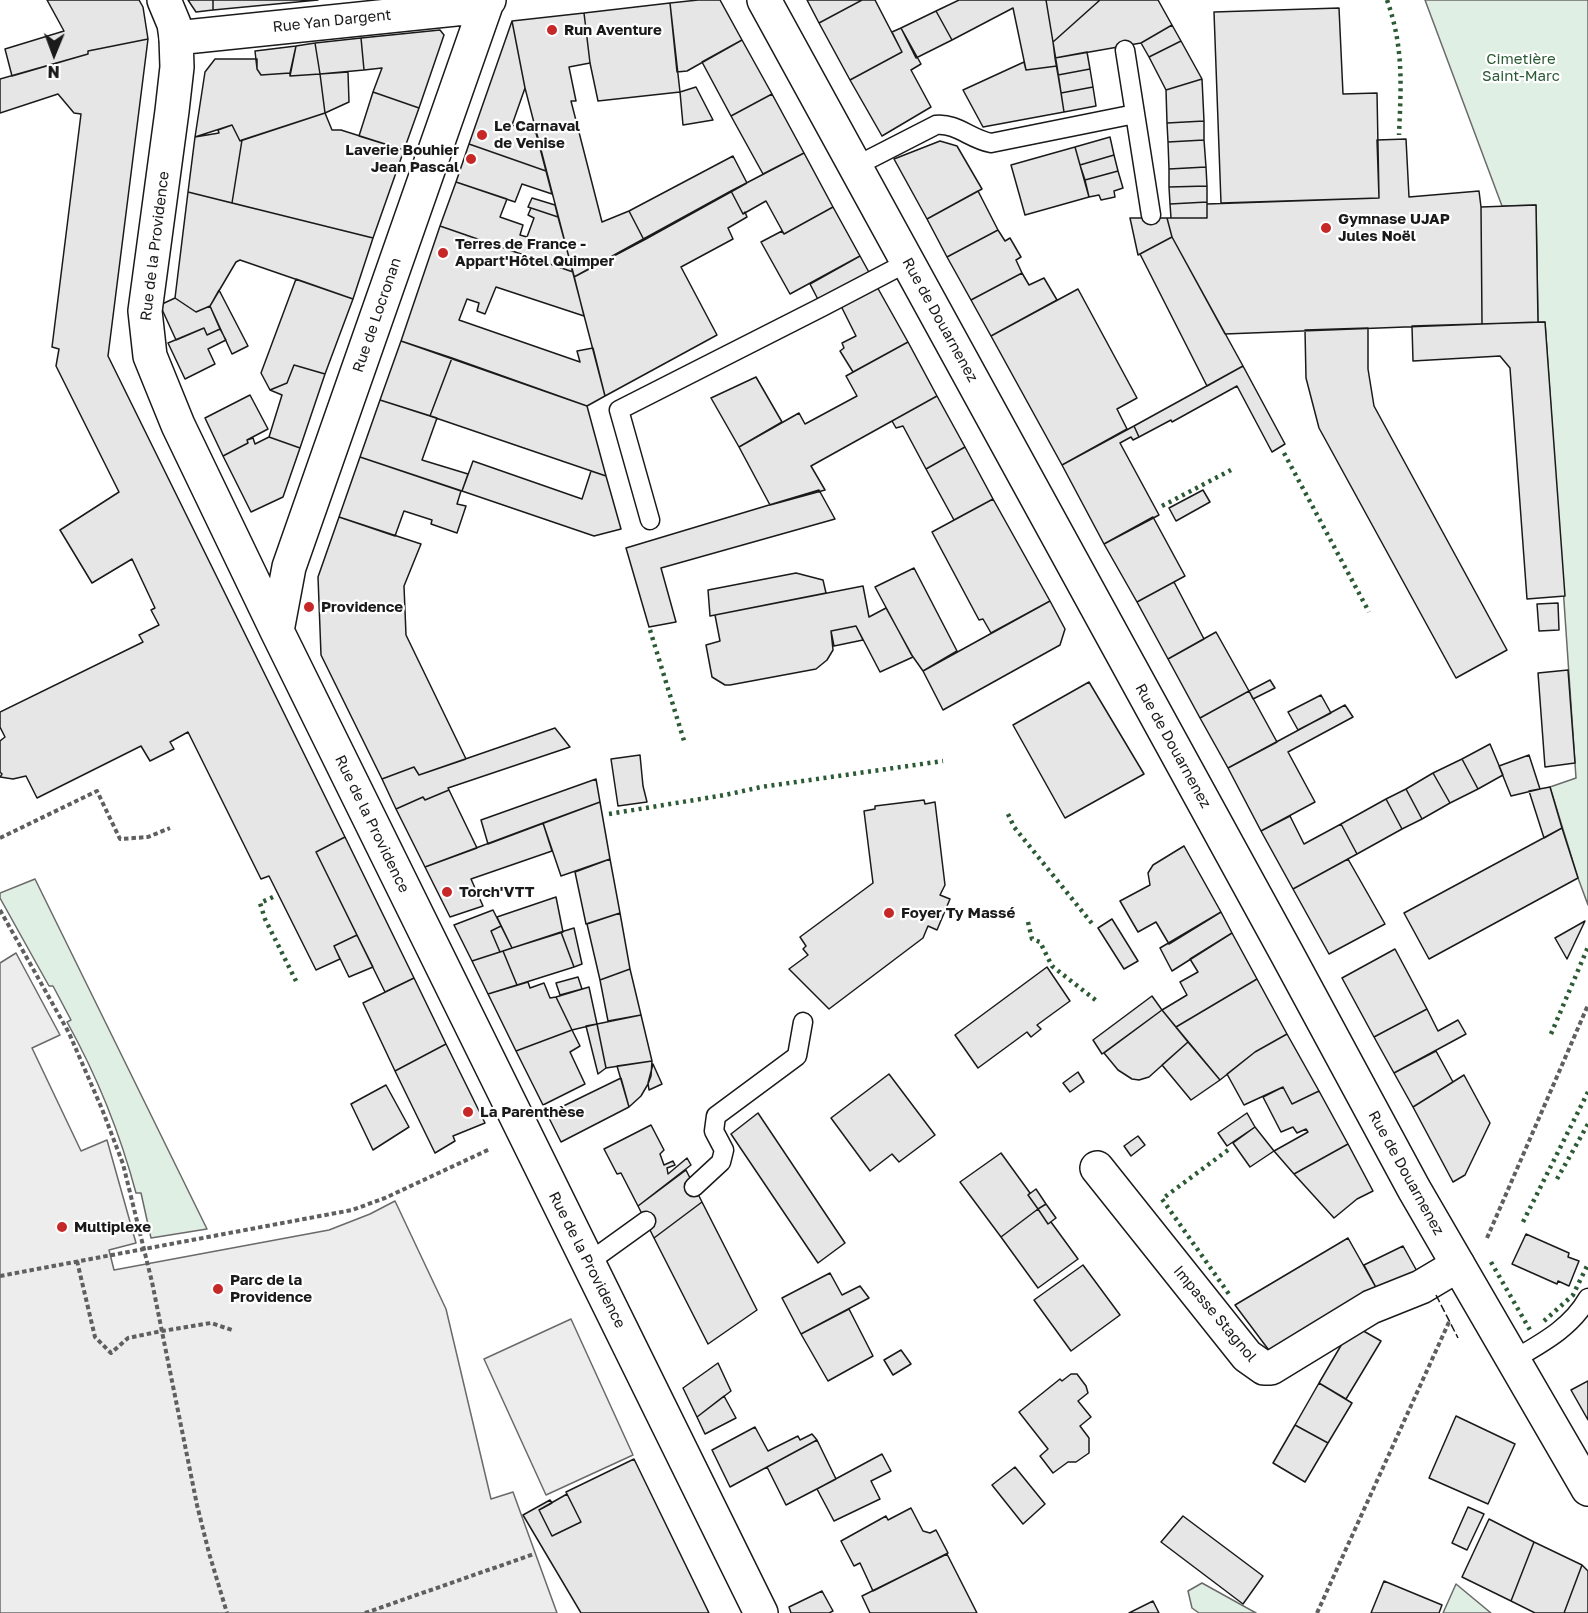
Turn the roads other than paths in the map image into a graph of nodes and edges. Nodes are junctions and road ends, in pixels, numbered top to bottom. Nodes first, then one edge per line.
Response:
1 (164, 0) edge
2 (764, 0) edge
3 (488, 1) edge
4 (176, 38) junction
5 (1125, 50) dead end
6 (1135, 114) junction
7 (854, 166) junction
8 (1151, 215) dead end
9 (908, 262) junction
10 (650, 520) dead end
11 (277, 632) junction
12 (803, 1022) dead end
13 (1097, 1168) dead end
14 (694, 1187) dead end
15 (646, 1221) dead end
16 (590, 1262) junction
17 (1463, 1273) junction
18 (1588, 1298) edge
19 (1513, 1360) junction
20 (1588, 1490) edge
21 (761, 1613) edge

1 - 4 street, Rue de la Providence
2 - 7 street, Rue de Douarnenez
3 - 4 street, Rue Yan Dargent
3 - 11 street, Rue de Locronan
4 - 11 street, Rue de la Providence
5 - 6 lane
6 - 7 lane
6 - 8 lane
7 - 9 street, Rue de Douarnenez
9 - 10 lane
9 - 17 street, Rue de Douarnenez
11 - 16 street, Rue de la Providence
12 - 14 lane
13 - 17 street, Impasse Stagnol
15 - 16 lane
16 - 21 street, Rue de la Providence
17 - 19 street, Rue de Douarnenez
18 - 19 lane
19 - 20 street, Rue de Douarnenez

